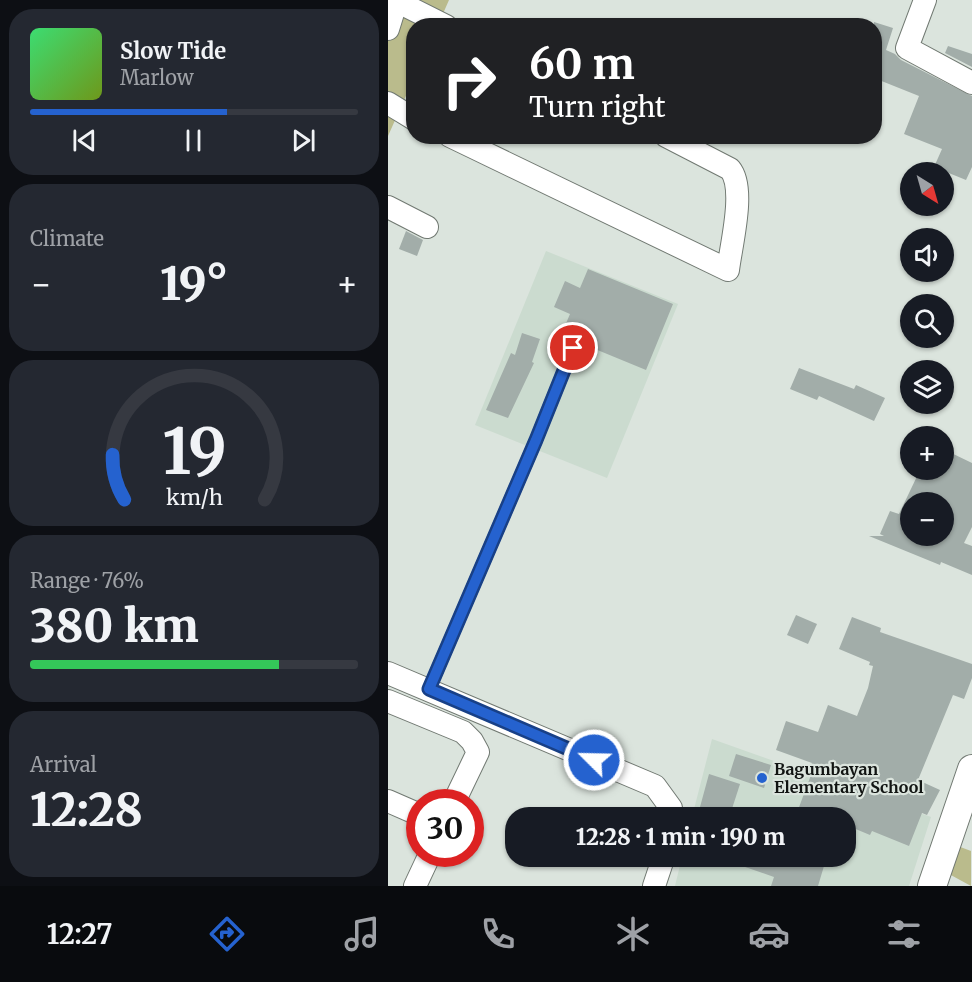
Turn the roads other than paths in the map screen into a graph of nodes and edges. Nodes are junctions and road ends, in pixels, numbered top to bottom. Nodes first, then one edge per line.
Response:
1 (396, 0) edge
2 (925, 0) edge
3 (431, 18) edge
4 (388, 29) edge
5 (972, 83) edge
6 (388, 103) edge
7 (406, 114) edge
8 (467, 144) edge
9 (682, 144) edge
10 (388, 207) edge
11 (427, 227) dead end
12 (573, 348) dead end
13 (388, 673) edge
14 (429, 689) junction
15 (388, 701) edge
16 (972, 769) edge
17 (460, 789) edge
18 (388, 801) edge
19 (670, 807) edge
20 (406, 808) edge
21 (424, 867) edge
22 (660, 867) edge
23 (415, 886) edge
24 (654, 886) edge
25 (932, 886) edge

1 - 3 street
1 - 4 street
2 - 5 street
6 - 7 street
8 - 9 street
10 - 11 street
12 - 14 lane
13 - 14 street
14 - 19 street
15 - 17 street
16 - 25 street
18 - 20 street
21 - 23 street
22 - 24 street

